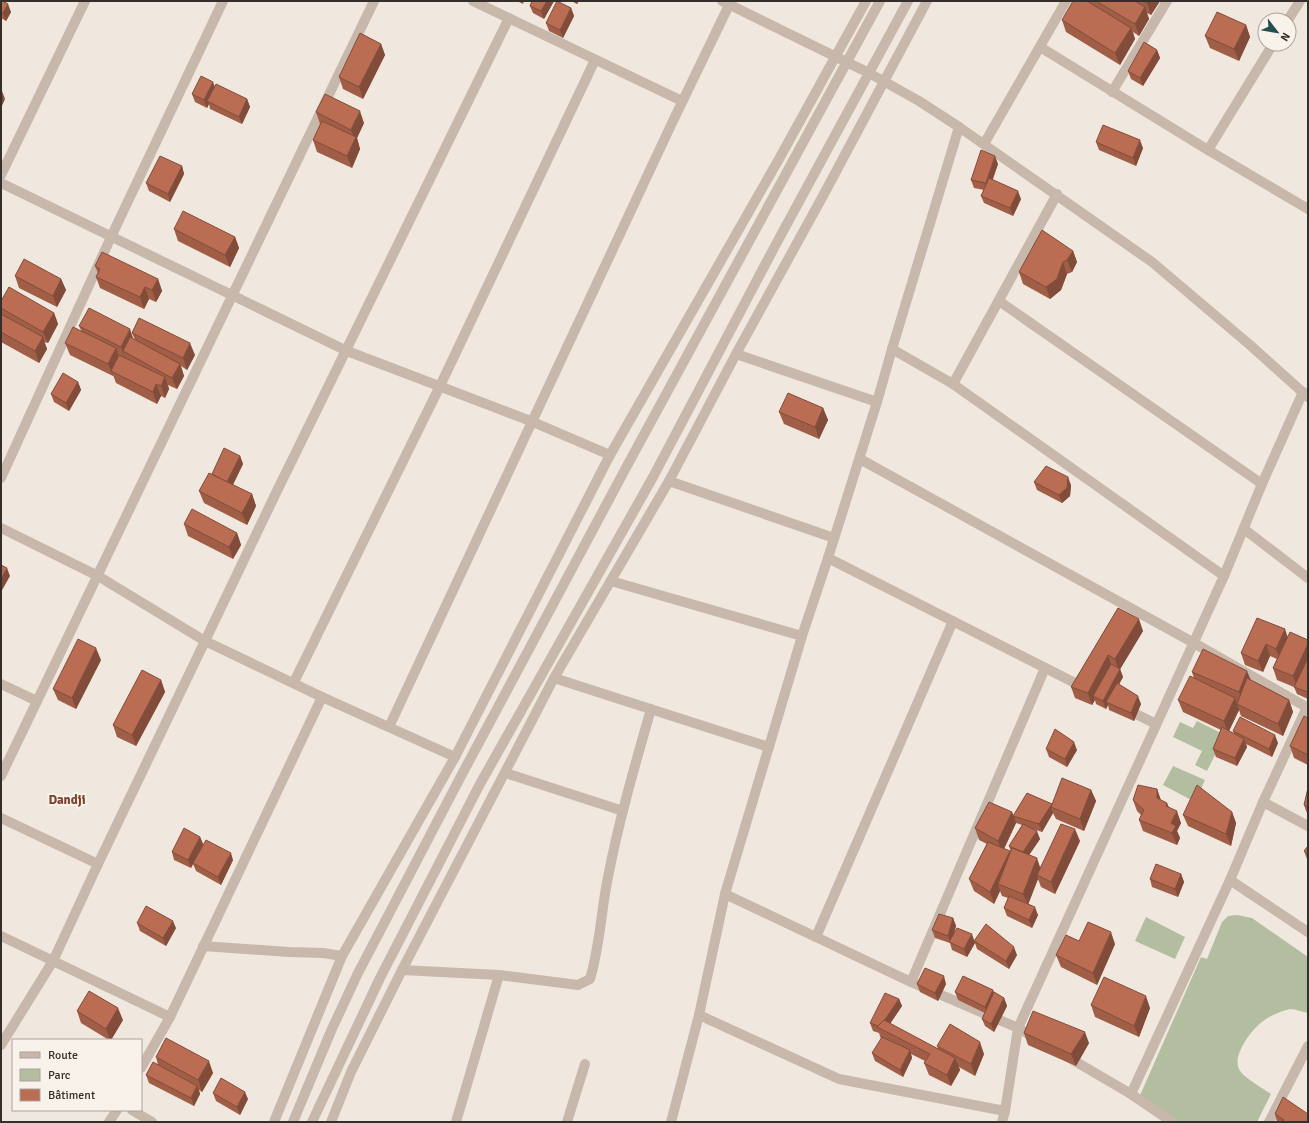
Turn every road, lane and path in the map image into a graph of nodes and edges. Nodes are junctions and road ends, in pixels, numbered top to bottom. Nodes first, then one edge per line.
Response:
1 (85, 1) edge
2 (223, 1) edge
3 (374, 1) edge
4 (473, 1) edge
5 (866, 1) edge
6 (880, 1) edge
7 (908, 1) edge
8 (927, 1) edge
9 (1066, 1) edge
10 (1167, 1) edge
11 (1300, 1) edge
12 (727, 2) edge
13 (1293, 12) edge
14 (509, 18) junction
15 (1040, 47) junction
16 (1268, 52) edge
17 (836, 56) junction
18 (596, 60) junction
19 (846, 62) junction
20 (870, 73) junction
21 (884, 82) junction
22 (1112, 92) junction
23 (682, 101) junction
24 (959, 127) junction
25 (984, 144) junction
26 (1208, 150) junction
27 (1, 175) edge
28 (1, 184) edge
29 (1057, 194) junction
30 (1307, 206) edge
31 (111, 237) junction
32 (232, 295) junction
33 (999, 301) junction
34 (892, 349) junction
35 (347, 351) junction
36 (736, 354) junction
37 (953, 384) junction
38 (440, 386) junction
39 (1305, 394) edge
40 (877, 402) junction
41 (533, 422) junction
42 (610, 455) junction
43 (860, 459) junction
44 (1, 478) edge
45 (669, 481) junction
46 (1262, 484) junction
47 (1, 528) edge
48 (1244, 529) junction
49 (834, 538) junction
50 (828, 558) junction
51 (98, 576) junction
52 (1224, 576) junction
53 (1308, 578) edge
54 (610, 581) junction
55 (953, 621) junction
56 (802, 636) junction
57 (205, 641) junction
58 (1194, 643) junction
59 (1045, 668) junction
60 (554, 678) junction
61 (294, 682) junction
62 (1, 684) edge
63 (1094, 693) edge
64 (322, 697) junction
65 (37, 701) junction
66 (1114, 703) edge
67 (1307, 708) edge
68 (651, 709) junction
69 (1156, 724) junction
70 (389, 727) junction
71 (769, 747) junction
72 (455, 757) junction
73 (506, 772) junction
74 (1, 776) edge
75 (1263, 802) junction
76 (623, 811) junction
77 (1, 818) edge
78 (1308, 826) edge
79 (98, 864) junction
80 (1230, 880) junction
81 (725, 894) junction
82 (1308, 932) edge
83 (1, 936) edge
84 (816, 937) junction
85 (203, 946) junction
86 (342, 956) junction
87 (53, 961) junction
88 (402, 970) junction
89 (499, 975) junction
90 (911, 982) junction
91 (700, 1015) junction
92 (170, 1017) junction
93 (1018, 1028) junction
94 (1045, 1044) edge
95 (1, 1045) edge
96 (1308, 1046) edge
97 (1058, 1051) edge
98 (1305, 1060) edge
99 (585, 1064) dead end
100 (142, 1066) edge
101 (1131, 1094) junction
102 (116, 1111) edge
103 (134, 1111) edge
104 (1005, 1111) junction
105 (109, 1122) edge
106 (152, 1122) edge
107 (274, 1122) edge
108 (293, 1122) edge
109 (312, 1122) edge
110 (331, 1122) edge
111 (456, 1122) edge
112 (567, 1122) edge
113 (671, 1122) edge
114 (1002, 1122) edge
115 (1172, 1122) edge
116 (1269, 1122) edge

1 - 27 street
2 - 31 street
3 - 32 street
4 - 14 street
5 - 17 street
6 - 19 street
7 - 20 street
8 - 21 street
9 - 15 street
10 - 22 street
11 - 13 street
12 - 17 street
12 - 23 street
14 - 18 street
14 - 35 street
15 - 22 street
15 - 25 street
16 - 26 street
17 - 19 street
17 - 42 street
18 - 23 street
18 - 38 street
19 - 20 street
19 - 108 street
20 - 21 street
20 - 109 street
21 - 24 street
21 - 36 street
22 - 26 street
23 - 41 street
24 - 25 street
24 - 34 street
25 - 29 street
26 - 30 street
28 - 31 street
29 - 33 street
29 - 39 street
31 - 32 street
31 - 44 street
32 - 35 street
32 - 51 street
33 - 37 street
33 - 46 street
34 - 37 street
34 - 40 street
35 - 38 street
35 - 57 street
36 - 40 street
36 - 45 street
37 - 52 street
38 - 41 street
38 - 61 street
39 - 46 street
40 - 43 street
41 - 42 street
41 - 70 street
42 - 72 street
43 - 49 street
43 - 58 street
45 - 49 street
45 - 54 street
46 - 48 street
47 - 51 street
48 - 52 street
48 - 53 street
49 - 50 street
50 - 55 street
50 - 56 street
51 - 57 street
51 - 65 street
52 - 58 street
54 - 56 street
54 - 60 street
55 - 59 street
55 - 84 street
56 - 71 street
57 - 61 street
57 - 79 street
58 - 67 street
58 - 69 street
59 - 63 street
59 - 90 street
60 - 68 street
60 - 73 street
61 - 64 street
62 - 65 street
64 - 70 street
64 - 85 street
65 - 74 street
66 - 69 street
67 - 75 street
68 - 71 street
68 - 76 street
69 - 93 street
70 - 72 street
71 - 81 street
72 - 86 street
73 - 76 street
73 - 88 street
75 - 78 street
75 - 80 street
76 - 89 street
77 - 79 street
79 - 87 street
80 - 82 street
80 - 101 street
81 - 84 street
81 - 91 street
83 - 87 street
84 - 90 street
85 - 86 street
85 - 92 street
86 - 107 street
87 - 92 street
87 - 95 street
88 - 89 street
88 - 110 street
89 - 111 street
90 - 93 street
91 - 104 street
91 - 113 street
92 - 100 street
93 - 94 street
93 - 104 street
96 - 98 street
97 - 101 street
98 - 116 street
99 - 112 street
101 - 115 street
102 - 105 street
103 - 106 street
104 - 114 street

